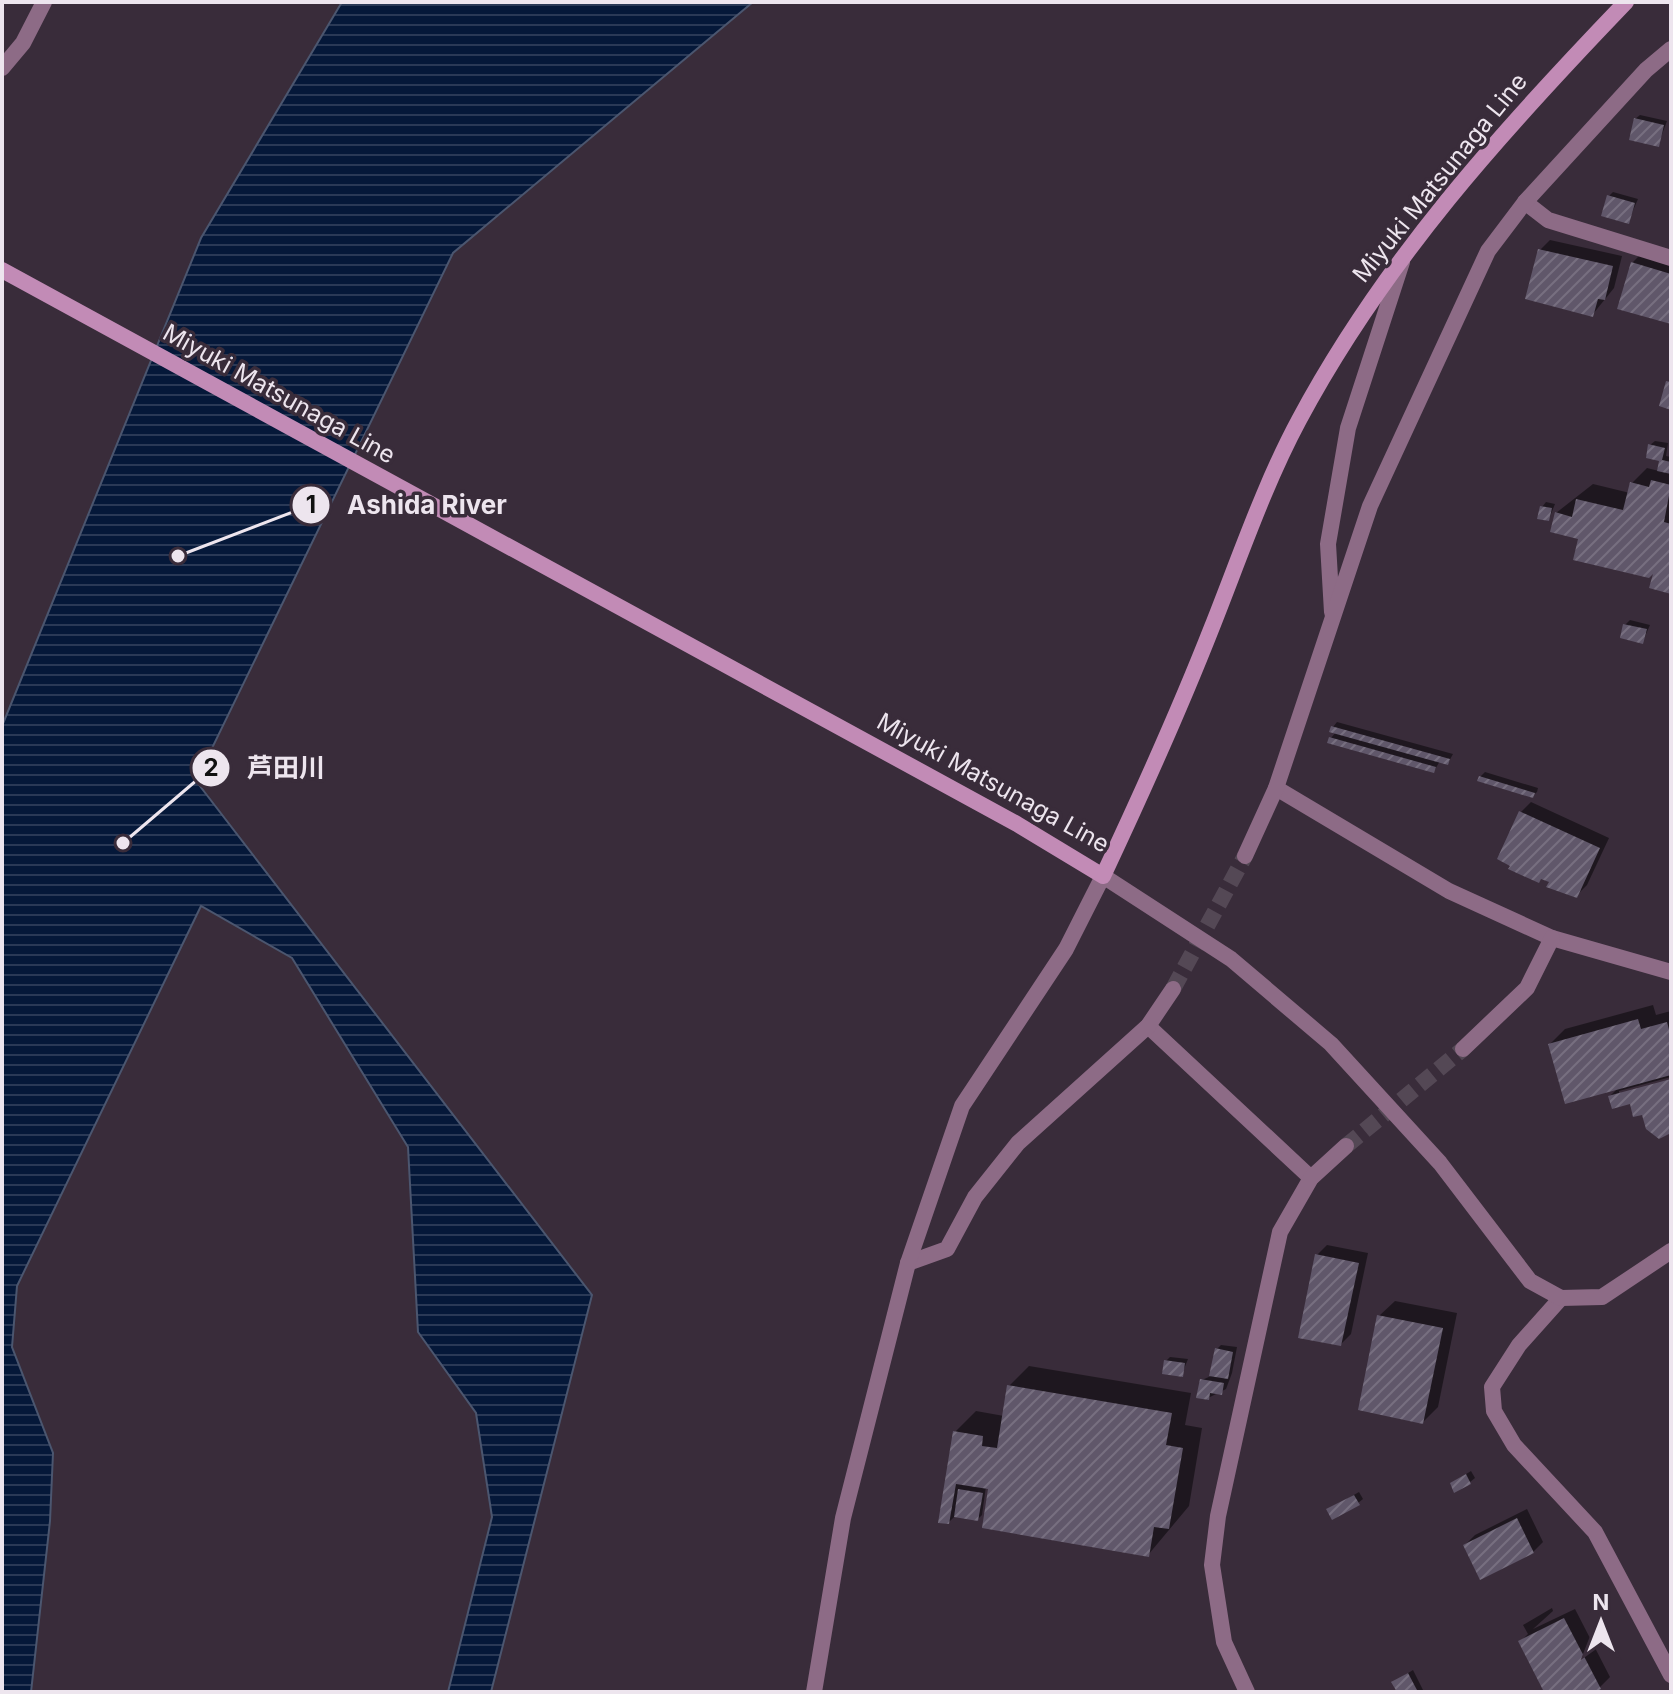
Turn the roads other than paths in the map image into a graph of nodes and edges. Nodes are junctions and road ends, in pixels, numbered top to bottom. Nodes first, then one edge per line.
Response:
1 (44, 2) edge
2 (1626, 2) edge
3 (1671, 49) edge
4 (2, 68) edge
5 (1525, 202) junction
6 (1407, 248) junction
7 (1671, 258) edge
8 (2, 270) edge
9 (1333, 621) junction
10 (1276, 788) junction
11 (1245, 856) tunnel mouth
12 (1103, 876) junction
13 (1552, 938) junction
14 (1671, 972) edge
15 (1173, 989) tunnel mouth
16 (1148, 1026) junction
17 (1463, 1049) tunnel mouth
18 (1346, 1146) tunnel mouth
19 (1311, 1178) junction
20 (1671, 1251) edge
21 (908, 1263) junction
22 (1561, 1298) junction
23 (1671, 1675) edge
24 (814, 1692) edge
25 (1247, 1692) edge

1 - 4 street
2 - 6 main road, Miyuki Matsunaga Line
3 - 5 street
5 - 7 street
5 - 9 street
6 - 9 street
6 - 12 main road, Miyuki Matsunaga Line
8 - 12 main road, Miyuki Matsunaga Line
9 - 10 street
10 - 11 street
10 - 13 street
12 - 21 street
12 - 22 street
13 - 14 street
13 - 17 street
15 - 16 street
16 - 19 street
16 - 21 street
18 - 19 street
19 - 25 street
20 - 22 street
21 - 24 street
22 - 23 street

